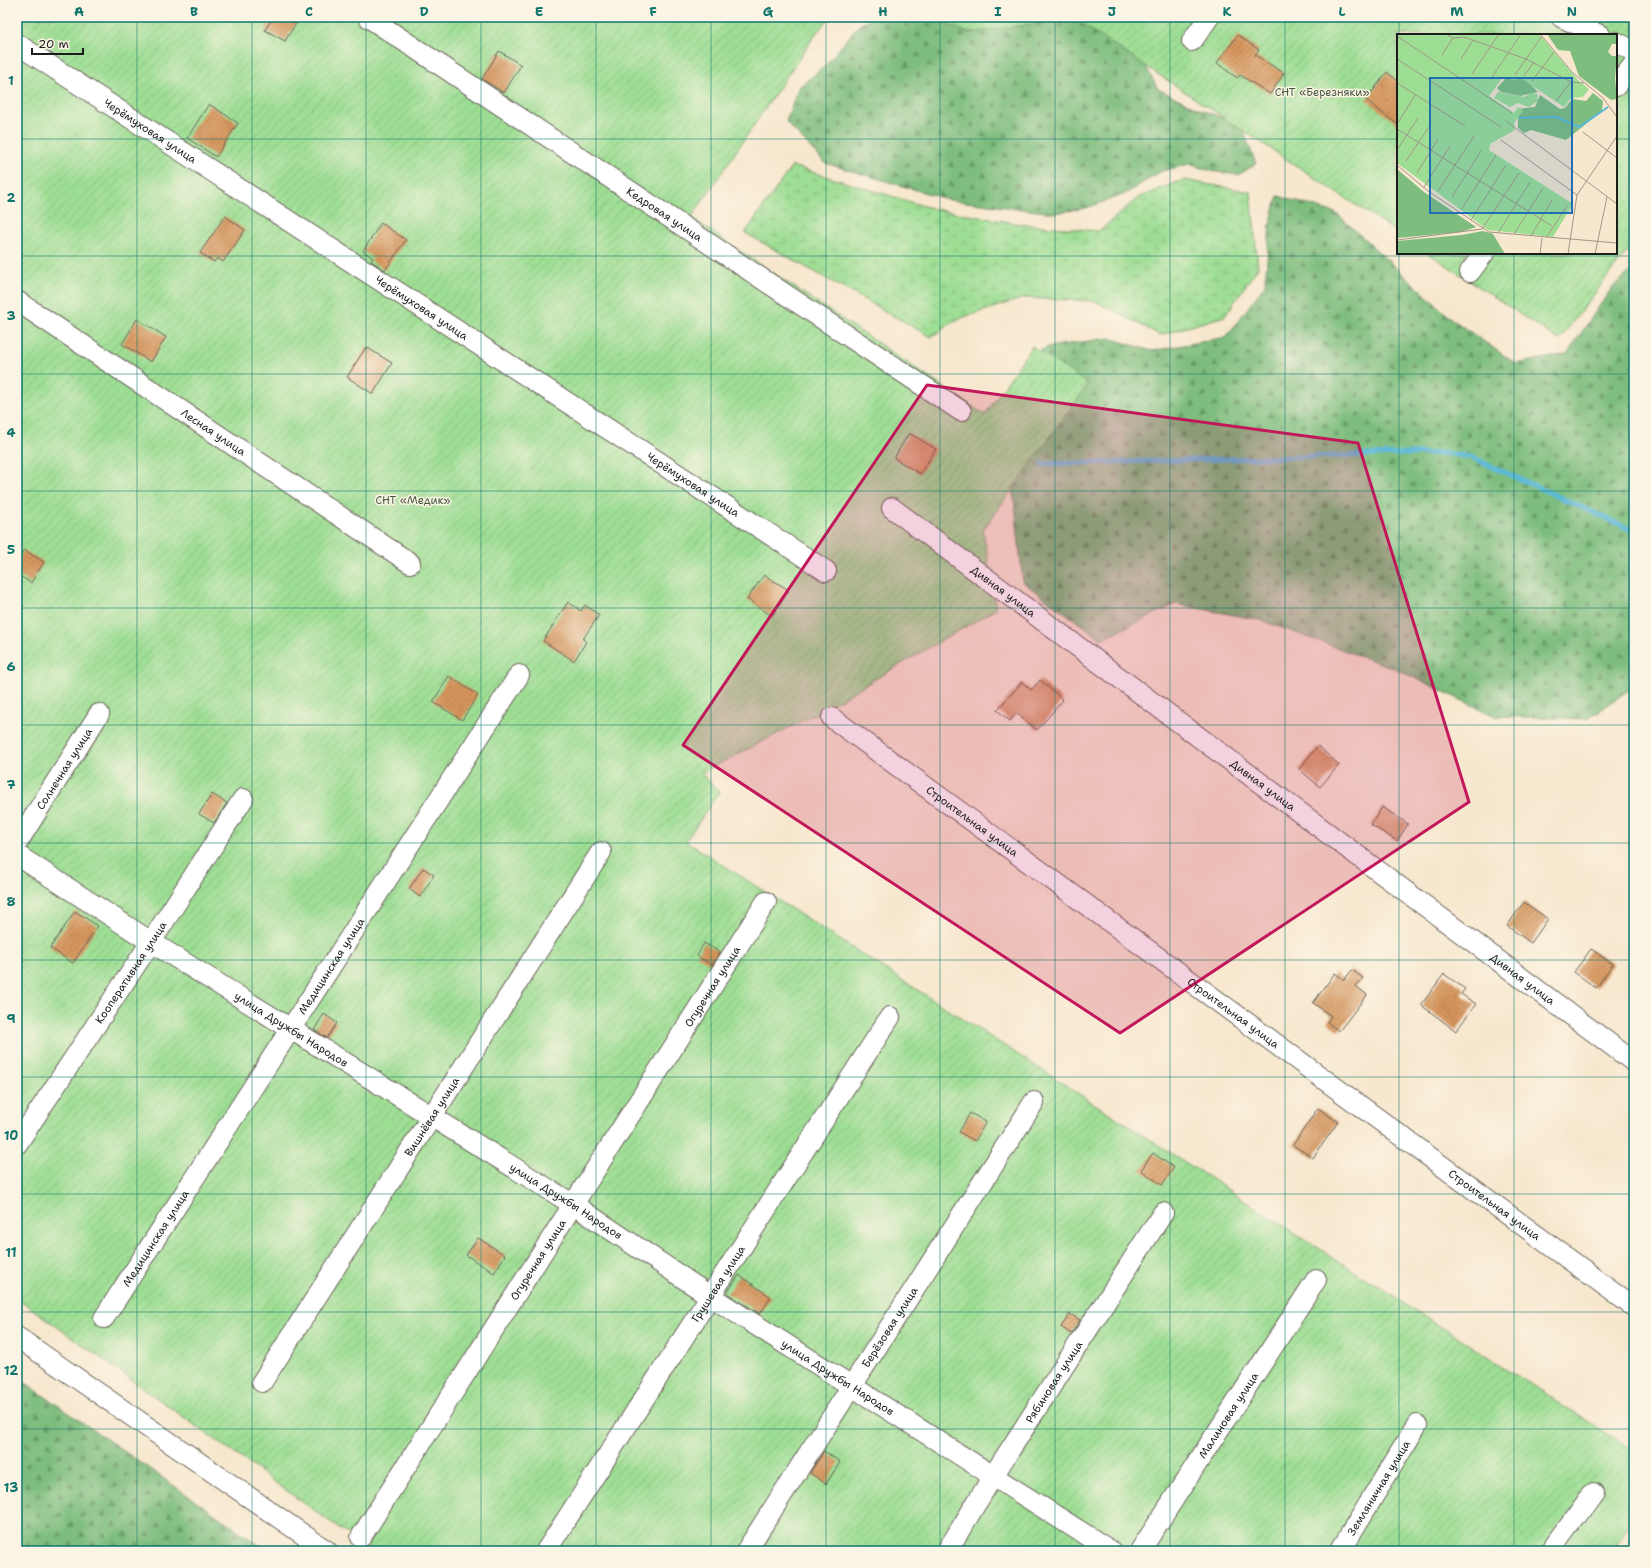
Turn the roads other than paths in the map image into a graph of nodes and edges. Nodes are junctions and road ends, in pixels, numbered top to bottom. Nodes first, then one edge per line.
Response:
1 (368, 17) edge
2 (1209, 17) edge
3 (1561, 17) edge
4 (1598, 34) edge
5 (1192, 41) dead end
6 (1617, 42) edge
7 (17, 44) edge
8 (1634, 51) edge
9 (1634, 64) edge
10 (1617, 85) edge
11 (1483, 254) edge
12 (1470, 272) dead end
13 (17, 301) edge
14 (961, 411) dead end
15 (892, 508) dead end
16 (410, 563) dead end
17 (826, 571) dead end
18 (519, 675) dead end
19 (99, 714) dead end
20 (832, 718) dead end
21 (243, 799) dead end
22 (17, 843) edge
23 (601, 852) dead end
24 (17, 855) edge
25 (766, 902) dead end
26 (151, 942) junction
27 (890, 1017) dead end
28 (290, 1028) junction
29 (1634, 1062) edge
30 (1034, 1102) dead end
31 (432, 1118) junction
32 (17, 1144) edge
33 (574, 1205) junction
34 (1163, 1213) dead end
35 (1316, 1280) dead end
36 (710, 1296) junction
37 (1634, 1307) edge
38 (104, 1318) dead end
39 (17, 1337) edge
40 (262, 1382) dead end
41 (851, 1385) junction
42 (1417, 1425) dead end
43 (993, 1476) junction
44 (1594, 1492) dead end
45 (361, 1537) dead end
46 (327, 1551) edge
47 (546, 1551) edge
48 (746, 1551) edge
49 (947, 1551) edge
50 (1111, 1551) edge
51 (1140, 1551) edge
52 (1340, 1551) edge
53 (1551, 1551) edge

1 - 14 street, Кедровая улица
2 - 5 street
3 - 4 street
6 - 8 street
7 - 17 street, Черёмуховая улица
9 - 10 street
11 - 12 street
13 - 16 street, Лесная улица
15 - 29 street, Дивная улица
18 - 28 street, Медицинская улица
19 - 22 street, Солнечная улица
20 - 37 street, Строительная улица
21 - 26 street, Кооперативная улица
23 - 31 street, Вишнёвая улица
24 - 26 street, улица Дружбы Народов
25 - 33 street, Огуречная улица
26 - 28 street, улица Дружбы Народов
26 - 32 street, Кооперативная улица
27 - 36 street, Грушевая улица
28 - 31 street, улица Дружбы Народов
28 - 38 street, Медицинская улица
30 - 41 street, Берёзовая улица
31 - 33 street, улица Дружбы Народов
31 - 40 street, Вишнёвая улица
33 - 36 street, улица Дружбы Народов
33 - 45 street, Огуречная улица
34 - 43 street, Рябиновая улица
35 - 51 street, Малиновая улица
36 - 41 street, улица Дружбы Народов
36 - 47 street, Грушевая улица
39 - 46 street
41 - 43 street, улица Дружбы Народов
41 - 48 street, Берёзовая улица
42 - 52 street, Земляничная улица
43 - 49 street, Рябиновая улица
43 - 50 street, улица Дружбы Народов
44 - 53 street

